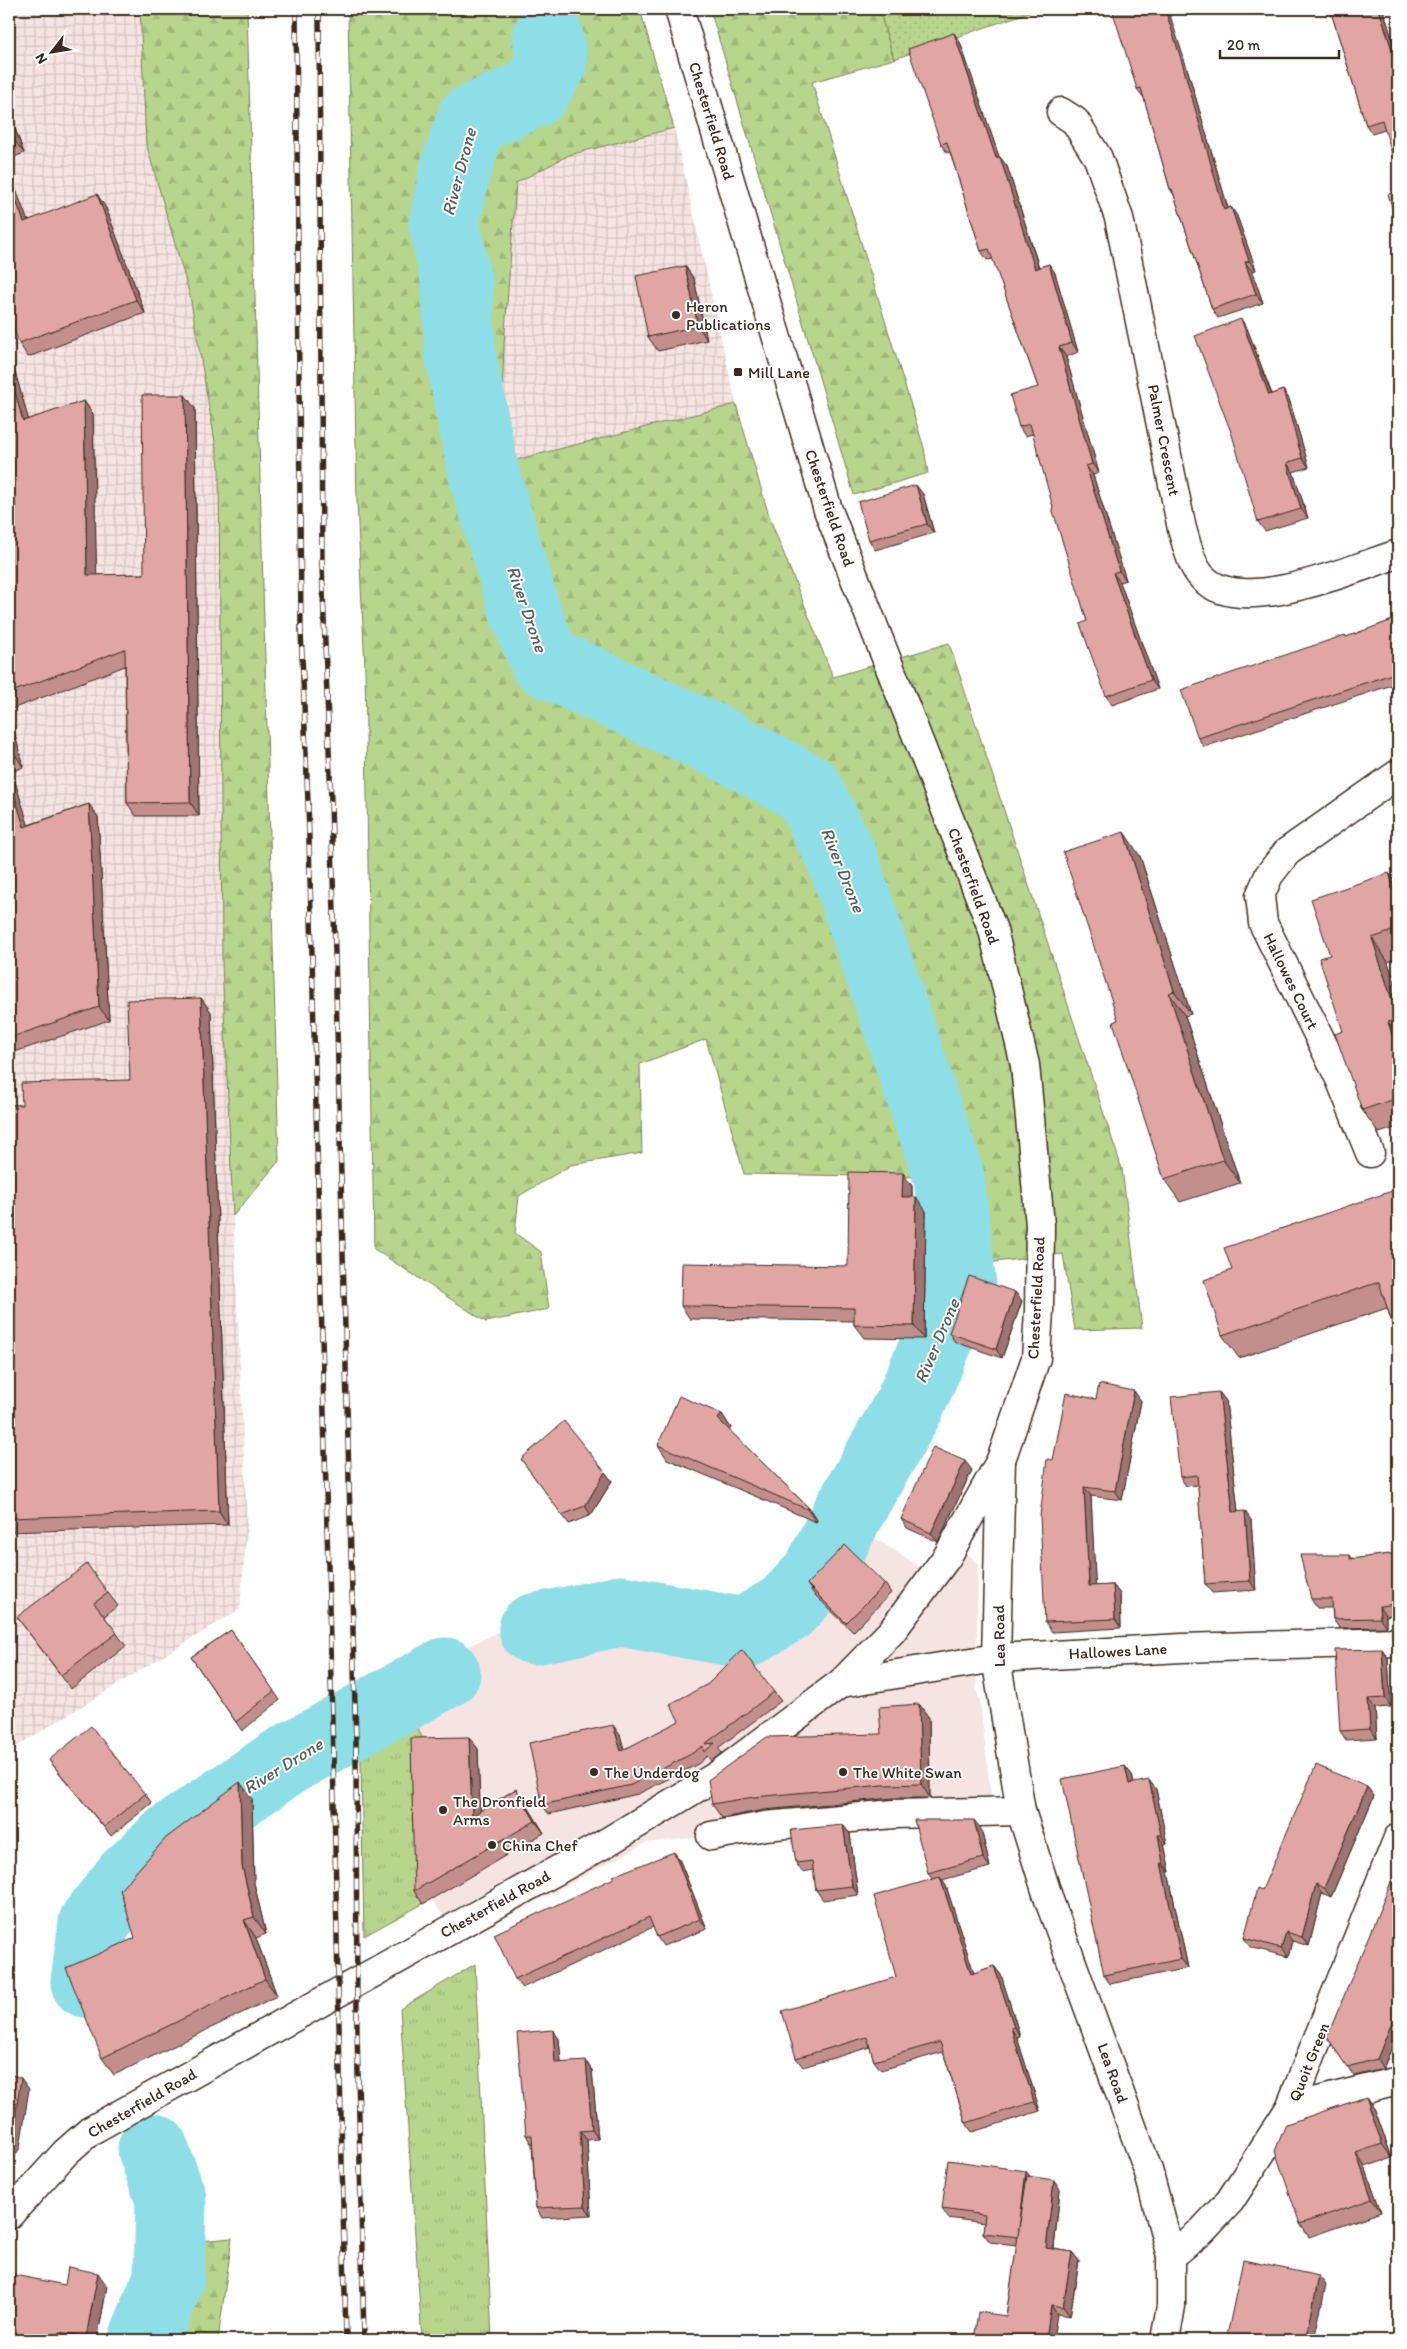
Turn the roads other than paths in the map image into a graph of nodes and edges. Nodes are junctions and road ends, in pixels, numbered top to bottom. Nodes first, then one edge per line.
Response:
1 (679, 9) edge
2 (1062, 112) dead end
3 (1398, 554) edge
4 (1398, 774) edge
5 (1370, 1153) edge
6 (1001, 1460) junction
7 (1398, 1642) edge
8 (996, 1658) junction
9 (841, 1683) junction
10 (1021, 1811) junction
11 (712, 1836) dead end
12 (1398, 1838) edge
13 (1398, 2080) edge
14 (1290, 2108) junction
15 (9, 2215) edge
16 (1171, 2256) junction
17 (1165, 2340) edge

1 - 6 street, Chesterfield Road
2 - 3 street, Palmer Crescent
4 - 5 street, Hallowes Court
6 - 8 street, Lea Road
6 - 9 street, Chesterfield Road
7 - 8 street, Hallowes Lane
8 - 9 street, Hallowes Lane
8 - 10 street, Lea Road
9 - 15 street, Chesterfield Road
10 - 11 street
10 - 16 street, Lea Road
12 - 14 street, Quoit Green
13 - 14 street
14 - 16 street, Quoit Green
16 - 17 street, Lea Road

